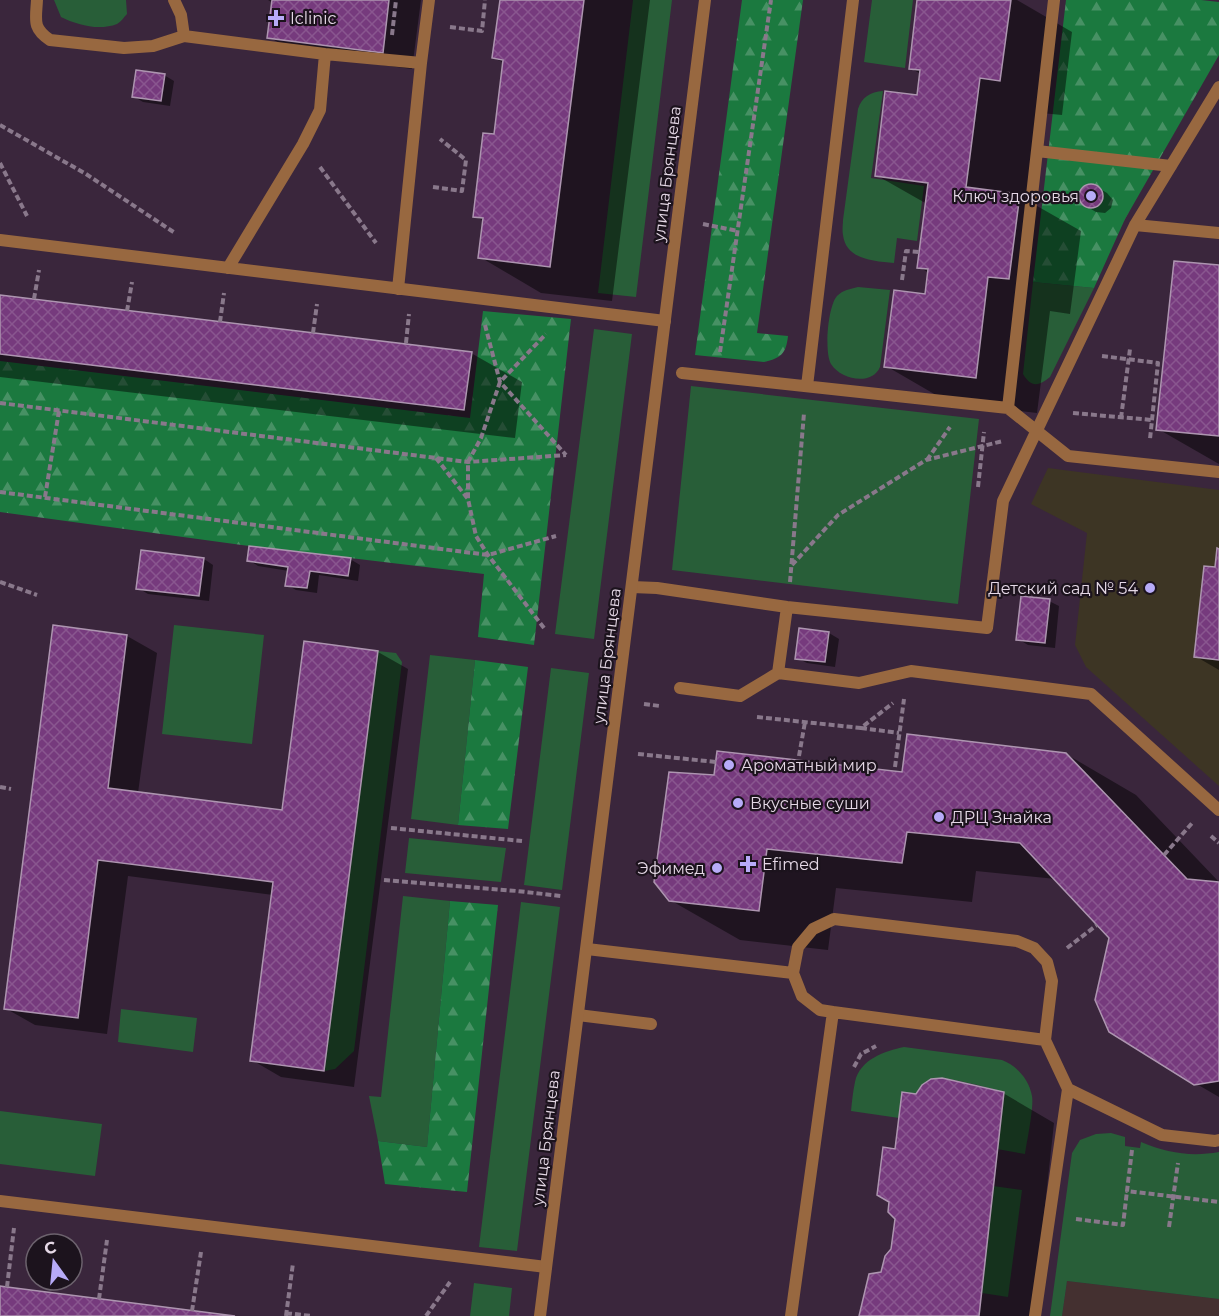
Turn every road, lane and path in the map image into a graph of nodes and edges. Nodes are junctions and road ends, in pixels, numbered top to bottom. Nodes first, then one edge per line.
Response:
1 (37, 0) edge
2 (174, 0) edge
3 (396, 0) edge
4 (429, 0) edge
5 (485, 0) edge
6 (705, 0) edge
7 (771, 0) edge
8 (854, 0) edge
9 (1054, 0) edge
10 (426, 24) junction
11 (184, 36) junction
12 (325, 54) junction
13 (389, 60) junction
14 (421, 63) junction
15 (1219, 87) edge
16 (415, 119) junction
17 (0, 125) edge
18 (303, 144) junction
19 (1037, 151) junction
20 (1171, 165) junction
21 (409, 184) junction
22 (702, 224) dead end
23 (1135, 225) junction
24 (738, 231) junction
25 (1219, 233) edge
26 (181, 237) dead end
27 (0, 240) edge
28 (919, 252) dead end
29 (228, 268) junction
30 (399, 276) junction
31 (902, 280) dead end
32 (398, 289) junction
33 (478, 298) junction
34 (570, 310) junction
35 (665, 321) junction
36 (1130, 349) dead end
37 (1093, 356) dead end
38 (1129, 359) junction
39 (682, 373) dead end
40 (716, 377) junction
41 (500, 382) junction
42 (807, 386) junction
43 (0, 403) edge
44 (967, 404) junction
45 (1070, 405) dead end
46 (988, 406) junction
47 (1008, 408) junction
48 (59, 411) junction
49 (1069, 413) junction
50 (1121, 418) junction
51 (1072, 420) dead end
52 (1152, 420) junction
53 (1037, 431) junction
54 (1149, 441) dead end
55 (982, 446) junction
56 (436, 458) junction
57 (926, 460) junction
58 (468, 462) junction
59 (1219, 472) edge
60 (0, 492) edge
61 (977, 493) dead end
62 (45, 497) junction
63 (468, 499) junction
64 (556, 536) dead end
65 (488, 555) junction
66 (792, 566) junction
67 (0, 582) edge
68 (632, 587) junction
69 (37, 595) dead end
70 (787, 607) junction
71 (544, 628) dead end
72 (778, 673) junction
73 (680, 688) dead end
74 (643, 704) dead end
75 (666, 707) dead end
76 (747, 716) dead end
77 (805, 722) junction
78 (861, 728) junction
79 (899, 733) junction
80 (638, 754) dead end
81 (799, 756) dead end
82 (716, 762) dead end
83 (895, 767) dead end
84 (0, 787) edge
85 (11, 789) dead end
86 (1215, 807) edge
87 (391, 828) dead end
88 (1210, 836) dead end
89 (522, 841) dead end
90 (1219, 843) edge
91 (1164, 855) dead end
92 (384, 880) dead end
93 (561, 896) dead end
94 (1097, 925) dead end
95 (587, 949) junction
96 (1070, 954) dead end
97 (793, 973) junction
98 (833, 1012) junction
99 (578, 1015) junction
100 (651, 1024) dead end
101 (1045, 1040) junction
102 (878, 1045) dead end
103 (853, 1069) dead end
104 (1068, 1089) junction
105 (1136, 1122) junction
106 (1182, 1137) junction
107 (1219, 1140) edge
108 (1127, 1191) junction
109 (1174, 1196) junction
110 (0, 1201) edge
111 (1219, 1202) edge
112 (17, 1203) junction
113 (111, 1215) junction
114 (1049, 1216) junction
115 (204, 1226) junction
116 (1169, 1227) dead end
117 (297, 1238) junction
118 (468, 1258) junction
119 (546, 1267) junction
120 (7, 1287) dead end
121 (99, 1299) dead end
122 (192, 1311) dead end
123 (286, 1315) edge
124 (310, 1316) edge
125 (426, 1316) edge
126 (540, 1316) edge
127 (791, 1316) edge
128 (1035, 1316) edge

1 - 11 street
2 - 11 street
3 - 13 path
4 - 10 street
5 - 10 path
6 - 35 street, улица Брянцева
7 - 24 path
8 - 42 street
9 - 19 street
10 - 14 street
11 - 12 street
12 - 13 street
12 - 18 street
13 - 14 street
14 - 16 street
15 - 20 street
16 - 21 street
16 - 21 path
17 - 26 path
18 - 29 street
18 - 30 path
19 - 20 street
19 - 47 street
20 - 23 street
21 - 30 street
22 - 24 path
23 - 25 street
23 - 53 street
24 - 40 path
27 - 29 street
28 - 31 path
29 - 32 street
30 - 32 street
32 - 33 street
33 - 34 street
33 - 41 path
34 - 35 street
34 - 41 path
35 - 68 street, улица Брянцева
36 - 38 path
37 - 38 path
38 - 50 path
38 - 52 path
39 - 40 street
40 - 42 street
41 - 58 path
41 - 58 path
42 - 44 street
42 - 66 path
43 - 48 path
44 - 46 street
44 - 57 path
45 - 49 path
46 - 47 street
46 - 55 path
47 - 53 street
48 - 56 path
48 - 62 path
49 - 50 path
49 - 51 path
50 - 52 path
52 - 54 path
53 - 55 path
53 - 59 street
53 - 70 street
55 - 57 path
55 - 61 path
56 - 58 path
56 - 63 path
57 - 66 path
58 - 63 path
60 - 62 path
62 - 65 path
63 - 65 path
64 - 65 path
65 - 71 path
66 - 70 path
67 - 69 path
68 - 70 street
68 - 95 street, улица Брянцева
70 - 72 street
72 - 73 street
72 - 86 street
74 - 75 path
76 - 77 path
77 - 78 path
77 - 81 path
78 - 79 path
78 - 79 path
79 - 83 path
80 - 82 path
84 - 85 path
86 - 91 path
87 - 89 path
88 - 90 path
92 - 93 path
94 - 96 path
95 - 97 street
95 - 99 street, улица Брянцева
97 - 98 street
97 - 101 street
98 - 101 street
98 - 127 street
99 - 100 street
99 - 119 street, улица Брянцева
101 - 104 street
102 - 103 path
104 - 105 street
104 - 114 street
105 - 106 street
105 - 108 path
106 - 107 street
106 - 109 path
108 - 109 path
108 - 114 path
109 - 111 path
109 - 116 path
110 - 112 street
112 - 113 street
112 - 120 path
113 - 115 street
113 - 121 path
114 - 128 street
115 - 117 street
115 - 122 path
117 - 118 street
117 - 123 path
118 - 119 street
118 - 125 path
119 - 126 street, улица Брянцева
123 - 124 path

